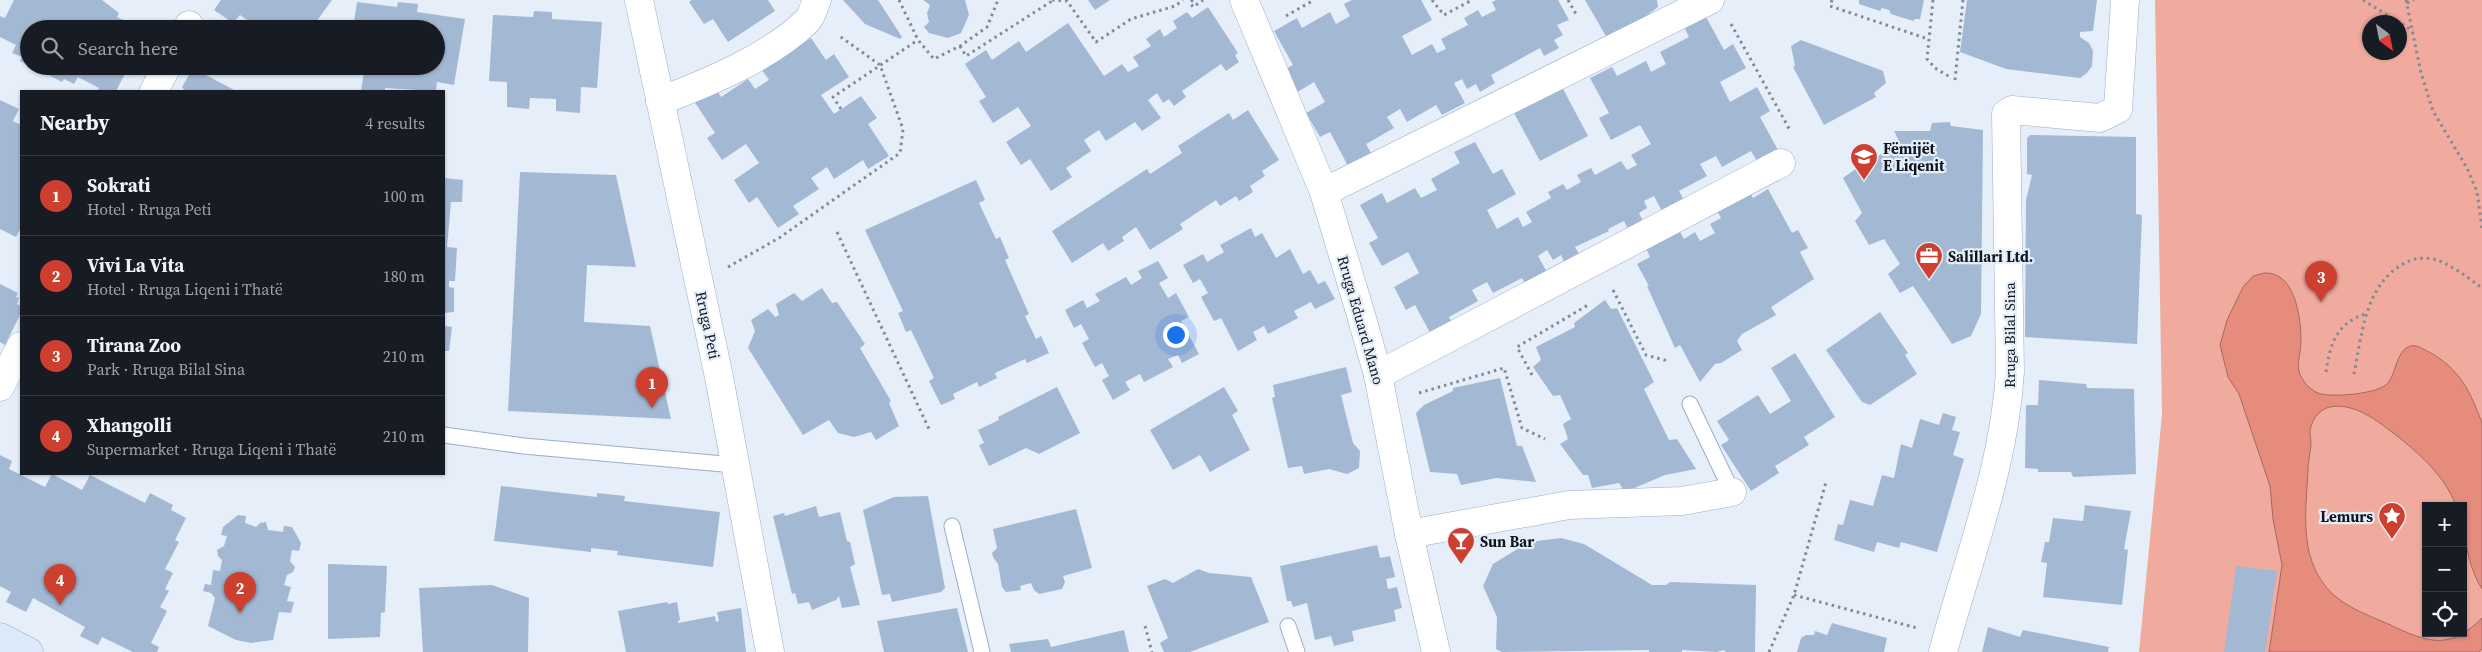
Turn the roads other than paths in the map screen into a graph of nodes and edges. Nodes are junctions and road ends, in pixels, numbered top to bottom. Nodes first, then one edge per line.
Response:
1 (639, 0) edge
2 (1244, 0) edge
3 (2125, 0) edge
4 (1718, 8) edge
5 (812, 10) edge
6 (162, 75) edge
7 (155, 90) edge
8 (660, 101) junction
9 (1781, 163) dead end
10 (1324, 192) junction
11 (20, 348) edge
12 (1378, 375) junction
13 (0, 387) edge
14 (1690, 404) dead end
15 (445, 435) edge
16 (734, 465) junction
17 (1732, 492) joint
18 (952, 526) dead end
19 (1410, 534) junction
20 (1288, 626) dead end
21 (0, 637) edge
22 (1945, 644) edge
23 (29, 652) edge
24 (770, 652) edge
25 (982, 652) edge
26 (1297, 652) edge
27 (1436, 652) edge

1 - 8 street, Rruga Peti
2 - 10 street, Rruga Eduard Mano
3 - 22 street, Rruga Bilal Sina
4 - 10 street
5 - 8 street
6 - 7 street
8 - 16 street, Rruga Peti
9 - 12 street
10 - 12 street, Rruga Eduard Mano
11 - 13 street
12 - 19 street, Rruga Eduard Mano
14 - 17 lane
15 - 16 lane
16 - 24 street, Rruga Peti
17 - 19 street
18 - 25 lane
19 - 27 street, Rruga Eduard Mano
20 - 26 lane
21 - 23 street

